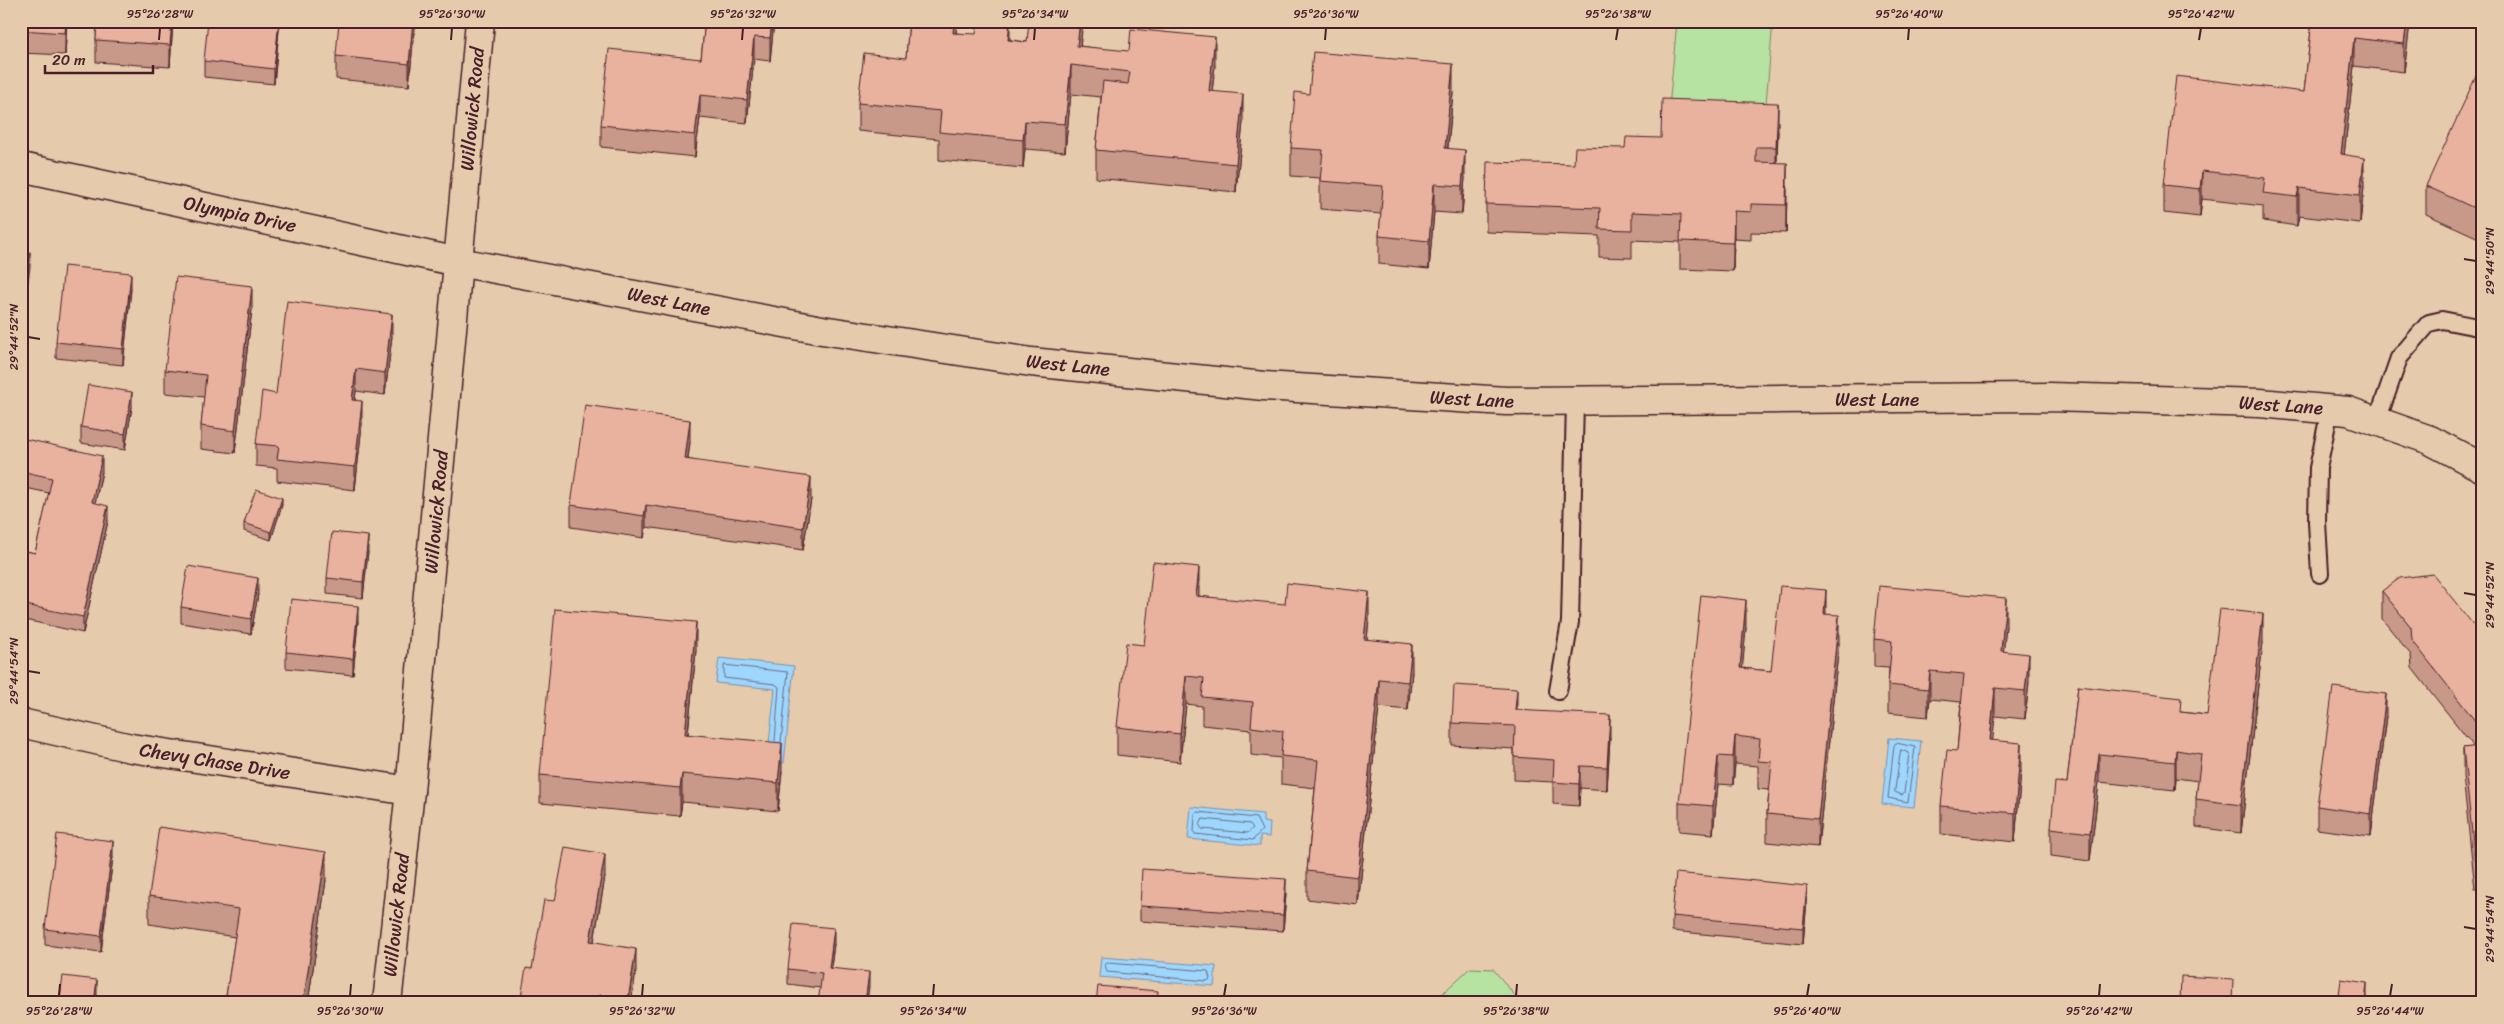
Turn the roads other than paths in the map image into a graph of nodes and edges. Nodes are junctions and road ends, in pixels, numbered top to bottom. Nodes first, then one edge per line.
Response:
1 (480, 21) edge
2 (21, 167) edge
3 (458, 262) junction
4 (2483, 328) edge
5 (1575, 401) junction
6 (2330, 409) junction
7 (2377, 421) junction
8 (2483, 468) edge
9 (2320, 574) dead end
10 (1558, 691) dead end
11 (21, 723) edge
12 (410, 791) junction
13 (386, 1003) edge

1 - 3 street, Willowick Road
2 - 3 street, Olympia Drive
3 - 5 street, West Lane
3 - 12 street, Willowick Road
4 - 7 lane
5 - 6 street, West Lane
5 - 10 lane
6 - 7 street, West Lane
6 - 9 lane
7 - 8 street, West Lane
11 - 12 street, Chevy Chase Drive
12 - 13 street, Willowick Road

